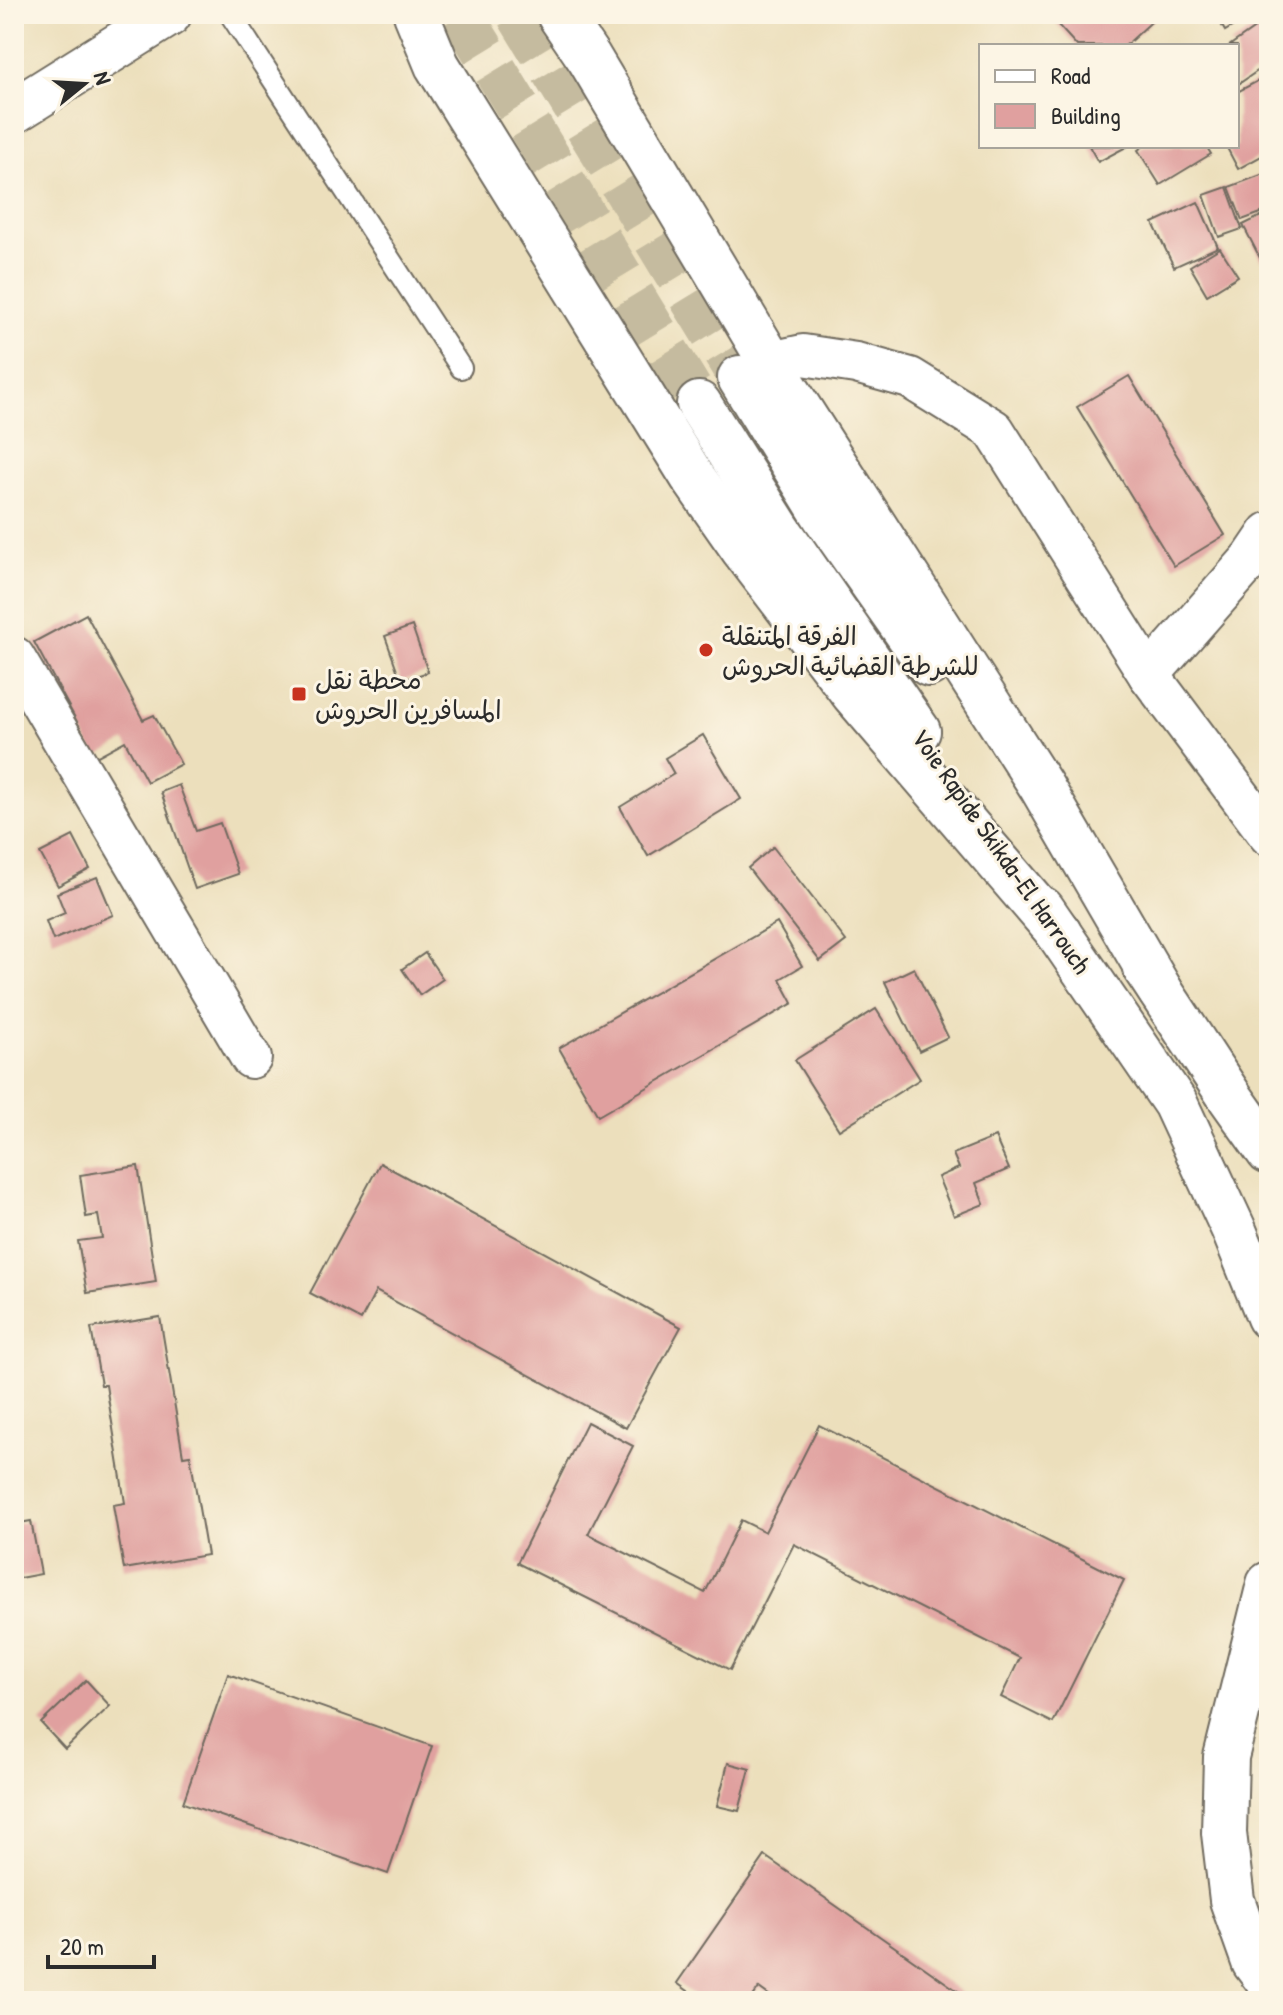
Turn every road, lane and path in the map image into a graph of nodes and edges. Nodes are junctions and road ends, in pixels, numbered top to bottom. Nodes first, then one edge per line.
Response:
1 (169, 14) edge
2 (230, 14) edge
3 (384, 14) edge
4 (416, 14) edge
5 (562, 17) edge
6 (444, 76) junction
7 (14, 111) edge
8 (461, 368) dead end
9 (755, 370) junction
10 (699, 404) tunnel mouth
11 (1269, 533) edge
12 (14, 657) edge
13 (1149, 675) junction
14 (1269, 835) edge
15 (1059, 933) junction
16 (251, 1058) dead end
17 (1230, 1097) junction
18 (1175, 1103) junction
19 (1269, 1152) edge
20 (1269, 1162) edge
21 (1269, 1259) edge
22 (1269, 1317) edge
23 (1269, 1584) edge
24 (1269, 1982) edge

1 - 7 main road
2 - 8 lane
3 - 6 main road
4 - 6 main road
5 - 9 main road
6 - 15 main road
9 - 13 street
9 - 17 main road
10 - 15 main road, Voie Rapide Skikda-El Harrouch
11 - 13 street
12 - 16 street
13 - 14 street
15 - 18 main road, Voie Rapide Skikda-El Harrouch
17 - 19 main road
17 - 20 main road
18 - 21 main road
18 - 22 main road, Voie Rapide Skikda-El Harrouch
23 - 24 main road

